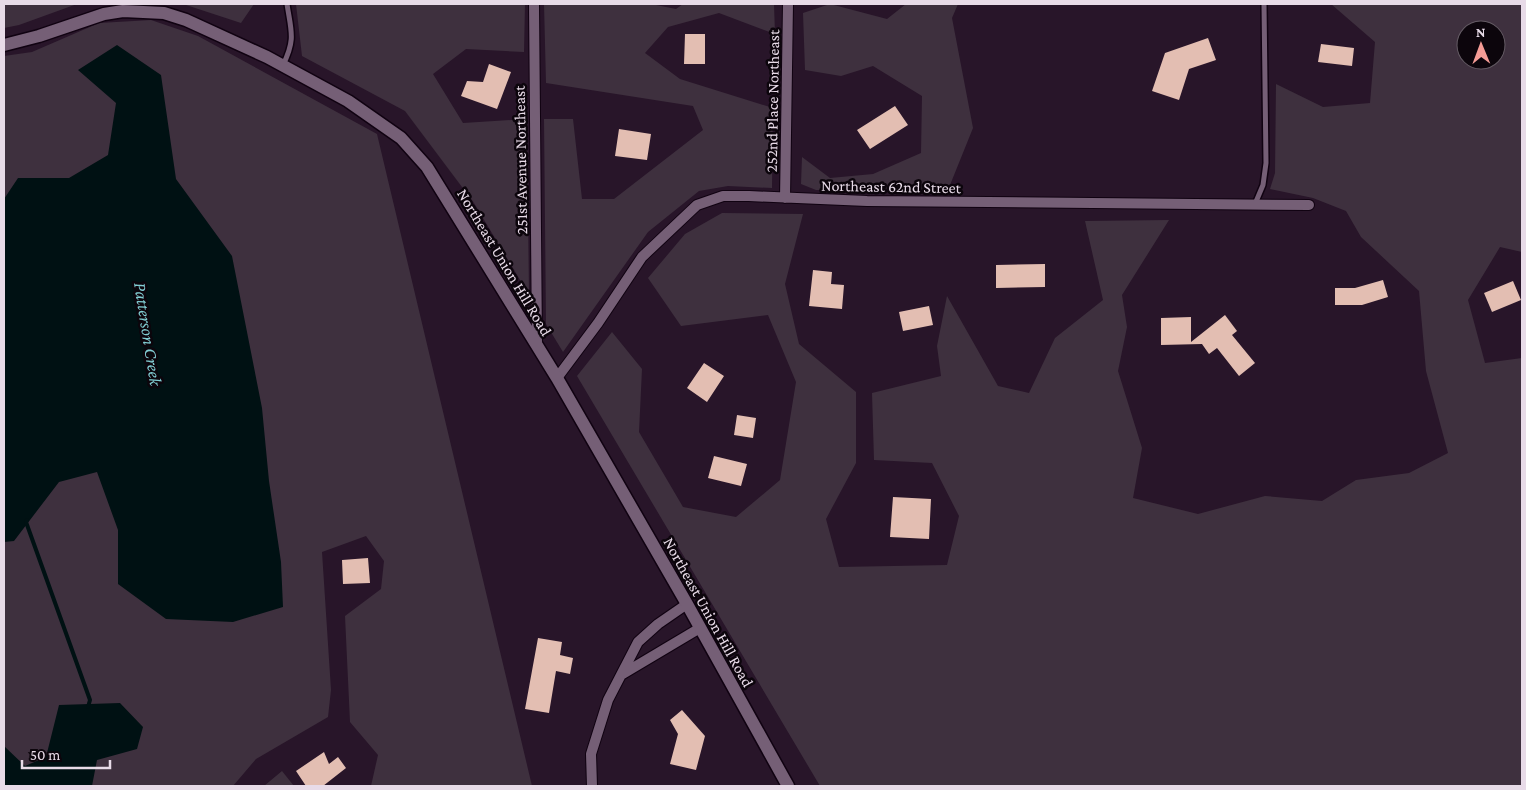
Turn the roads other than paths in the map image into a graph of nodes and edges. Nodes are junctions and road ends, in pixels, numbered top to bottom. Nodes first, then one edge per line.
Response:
1 (287, 4) edge
2 (534, 4) edge
3 (788, 4) edge
4 (1264, 4) edge
5 (4, 45) edge
6 (283, 65) junction
7 (785, 198) junction
8 (1255, 204) junction
9 (1309, 205) dead end
10 (537, 346) junction
11 (557, 378) junction
12 (687, 604) junction
13 (700, 628) junction
14 (620, 676) junction
15 (592, 786) edge
16 (788, 786) edge

1 - 6 lane
2 - 10 street, 251st Avenue Northeast
3 - 7 street, 252nd Place Northeast
4 - 8 lane
5 - 6 street, Northeast Union Hill Road
6 - 10 street, Northeast Union Hill Road
7 - 8 street, Northeast 62nd Street
7 - 11 street, Northeast 62nd Street
8 - 9 street, Northeast 62nd Street
10 - 11 street, Northeast Union Hill Road
11 - 12 street, Northeast Union Hill Road
12 - 13 street, Northeast Union Hill Road
12 - 14 street
13 - 14 street
13 - 16 street, Northeast Union Hill Road
14 - 15 street

